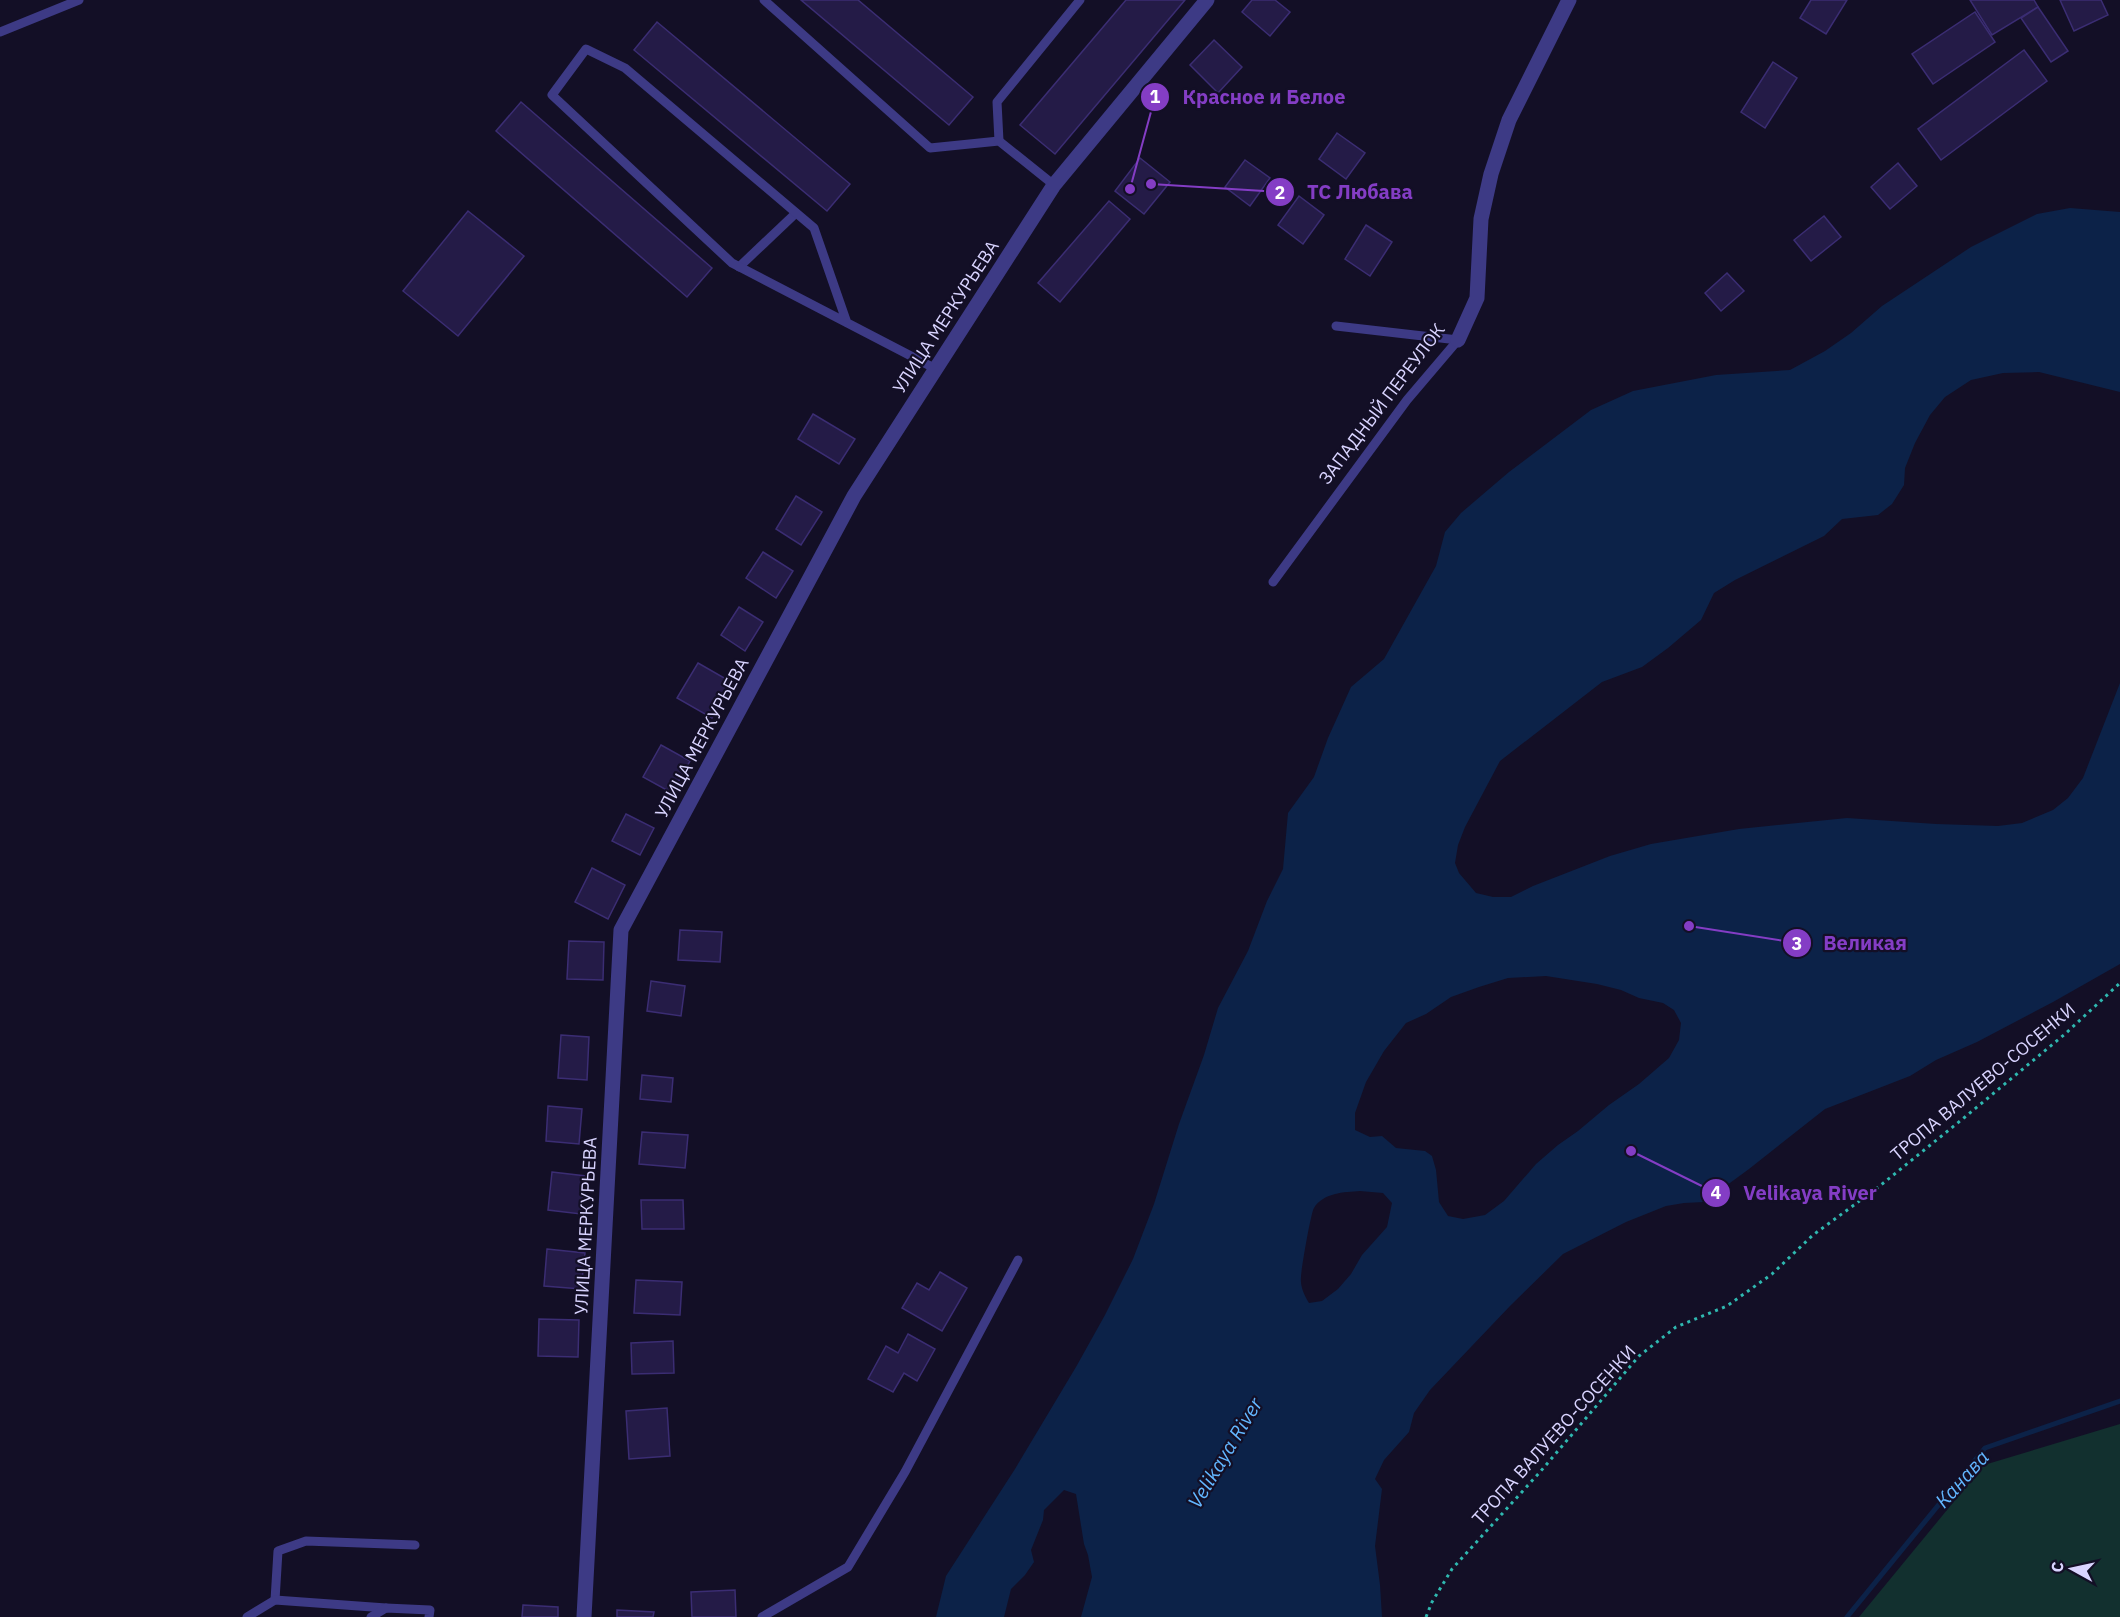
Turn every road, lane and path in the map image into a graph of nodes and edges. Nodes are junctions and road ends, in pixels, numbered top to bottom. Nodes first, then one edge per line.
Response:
1 (79, 0) edge
2 (764, 0) edge
3 (1080, 0) edge
4 (1207, 0) edge
5 (1569, 0) edge
6 (0, 32) edge
7 (999, 141) junction
8 (1054, 185) junction
9 (796, 213) junction
10 (740, 267) junction
11 (847, 323) junction
12 (1336, 326) dead end
13 (1458, 340) junction
14 (936, 369) junction
15 (1274, 582) dead end
16 (2120, 983) edge
17 (1018, 1260) dead end
18 (415, 1545) dead end
19 (275, 1600) junction
20 (386, 1608) junction
21 (247, 1617) edge
22 (371, 1617) edge
23 (429, 1617) edge
24 (584, 1617) edge
25 (762, 1617) edge
26 (1426, 1617) edge

1 - 6 lane
2 - 7 lane
3 - 7 lane
4 - 8 street, УЛИЦА МЕРКУРЬЕВА
5 - 13 street, ЗАПАДНЫЙ ПЕРЕУЛОК
7 - 8 lane
8 - 14 street, УЛИЦА МЕРКУРЬЕВА
9 - 10 lane
9 - 10 lane
9 - 11 lane
10 - 11 lane
11 - 14 lane
12 - 13 lane
13 - 15 lane, ЗАПАДНЫЙ ПЕРЕУЛОК
14 - 24 street, УЛИЦА МЕРКУРЬЕВА
16 - 26 path, ТРОПА ВАЛУЕВО-СОСЕНКИ
17 - 25 lane
18 - 19 lane
19 - 20 lane
19 - 21 lane
20 - 22 lane
20 - 23 lane

